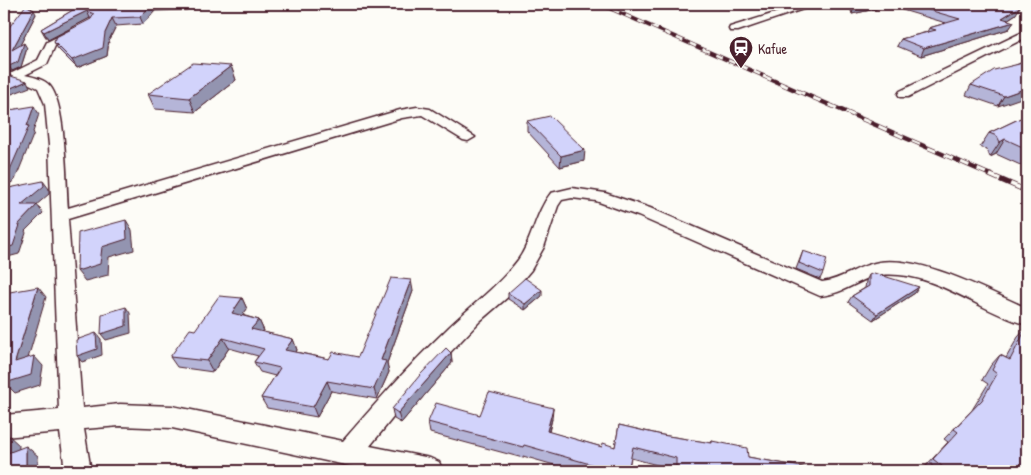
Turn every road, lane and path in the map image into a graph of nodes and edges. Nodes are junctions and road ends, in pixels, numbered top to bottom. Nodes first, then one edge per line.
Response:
1 (813, 4) edge
2 (84, 27) edge
3 (734, 29) dead end
4 (1027, 33) edge
5 (8, 76) edge
6 (904, 94) dead end
7 (468, 137) dead end
8 (60, 216) junction
9 (1027, 317) edge
10 (71, 421) junction
11 (4, 426) edge
12 (349, 454) junction
13 (78, 471) edge
14 (430, 471) edge

1 - 3 street
2 - 5 street
4 - 6 street
5 - 8 street
7 - 8 street
8 - 10 street
9 - 12 street
10 - 11 street
10 - 12 street
10 - 13 street
12 - 14 street

